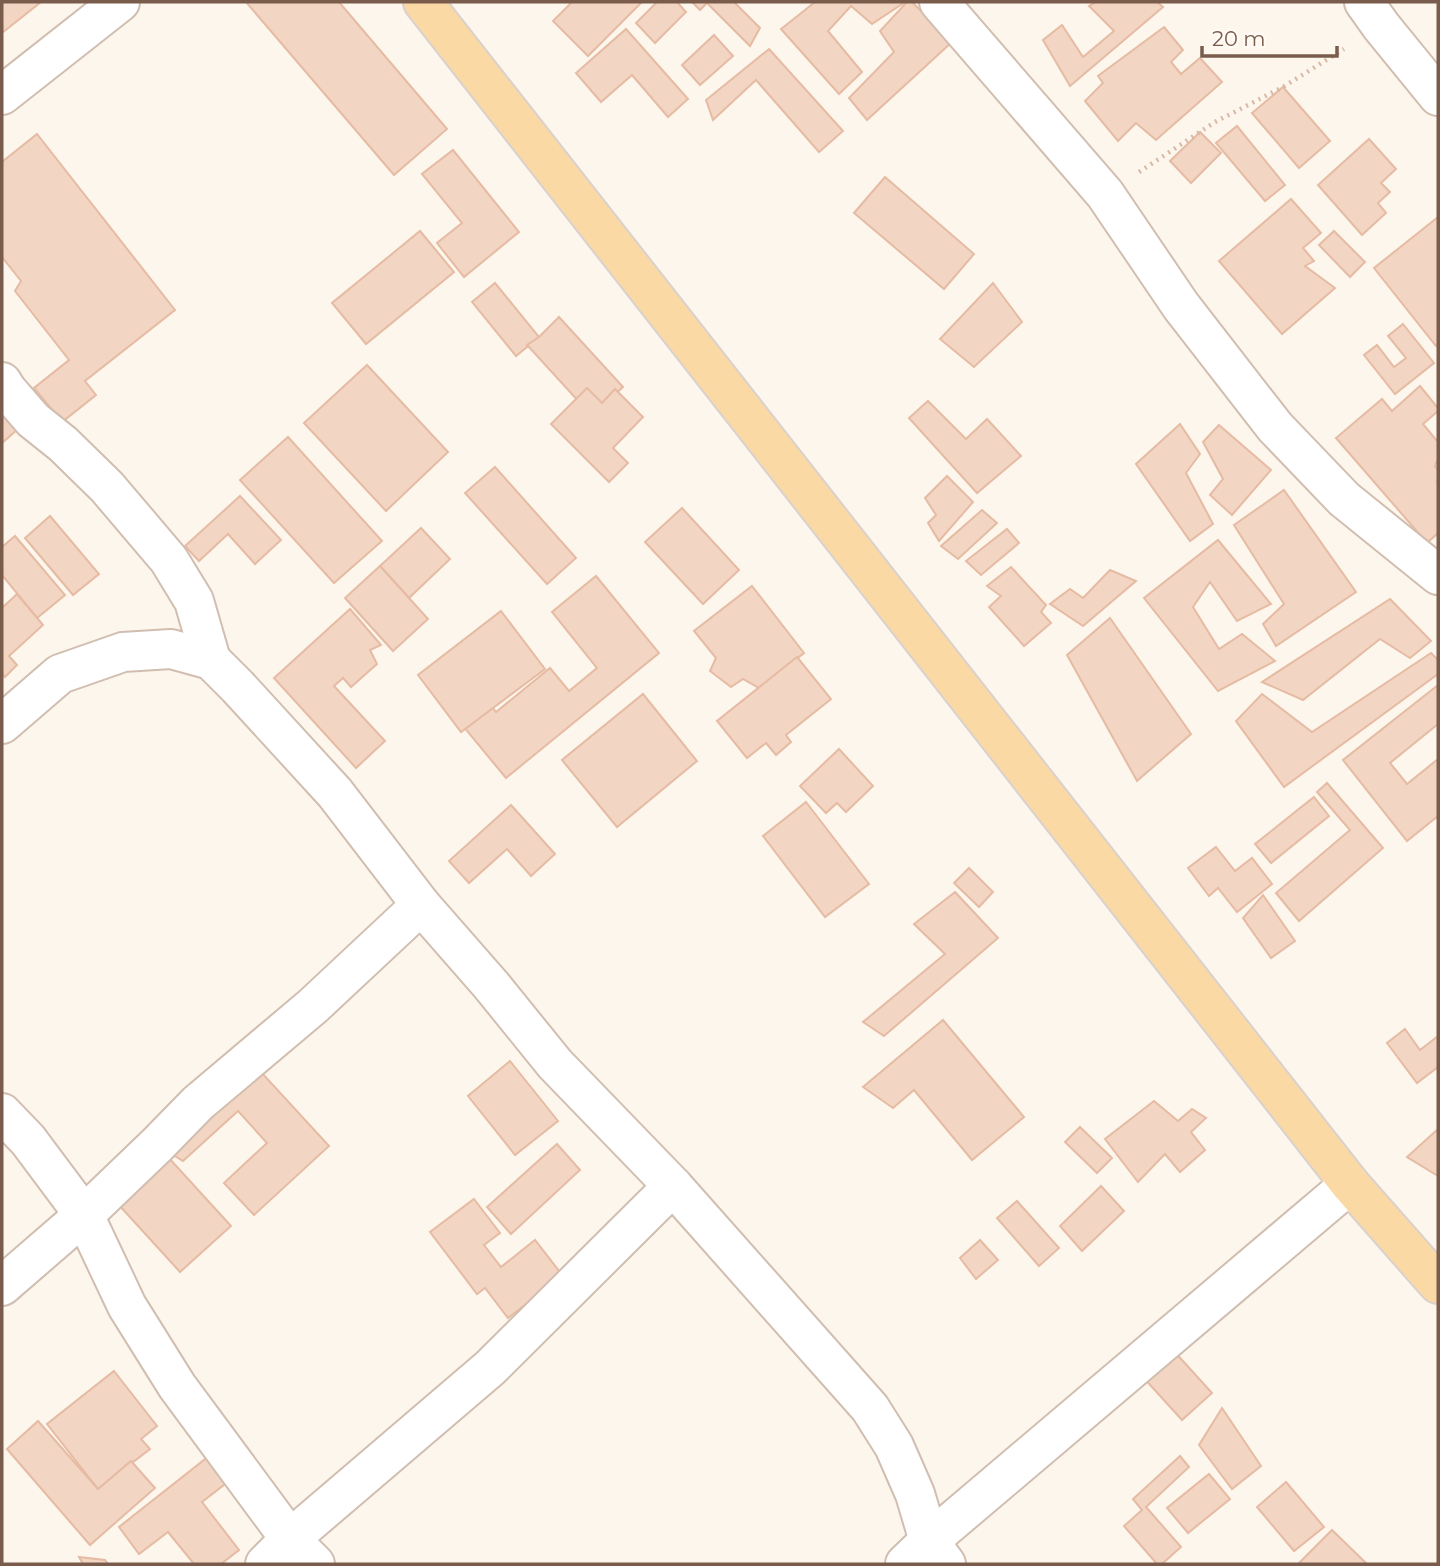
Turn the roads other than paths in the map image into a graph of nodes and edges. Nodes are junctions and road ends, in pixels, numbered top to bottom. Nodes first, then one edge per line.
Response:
1 (120, 2) edge
2 (423, 2) edge
3 (939, 2) edge
4 (1372, 14) edge
5 (2, 94) edge
6 (1438, 96) edge
7 (2, 382) edge
8 (1438, 575) edge
9 (211, 660) junction
10 (2, 724) edge
11 (421, 905) junction
12 (2, 1113) edge
13 (1350, 1184) junction
14 (673, 1186) junction
15 (84, 1215) junction
16 (1438, 1284) edge
17 (2, 1286) edge
18 (290, 1556) edge
19 (927, 1556) edge

1 - 5 street
2 - 13 main road
3 - 8 street
4 - 6 street
7 - 9 street
9 - 10 street
9 - 11 street
11 - 14 street
11 - 15 street
12 - 15 street
13 - 16 main road
13 - 19 street
14 - 18 street
14 - 19 street
15 - 17 street
15 - 18 street

